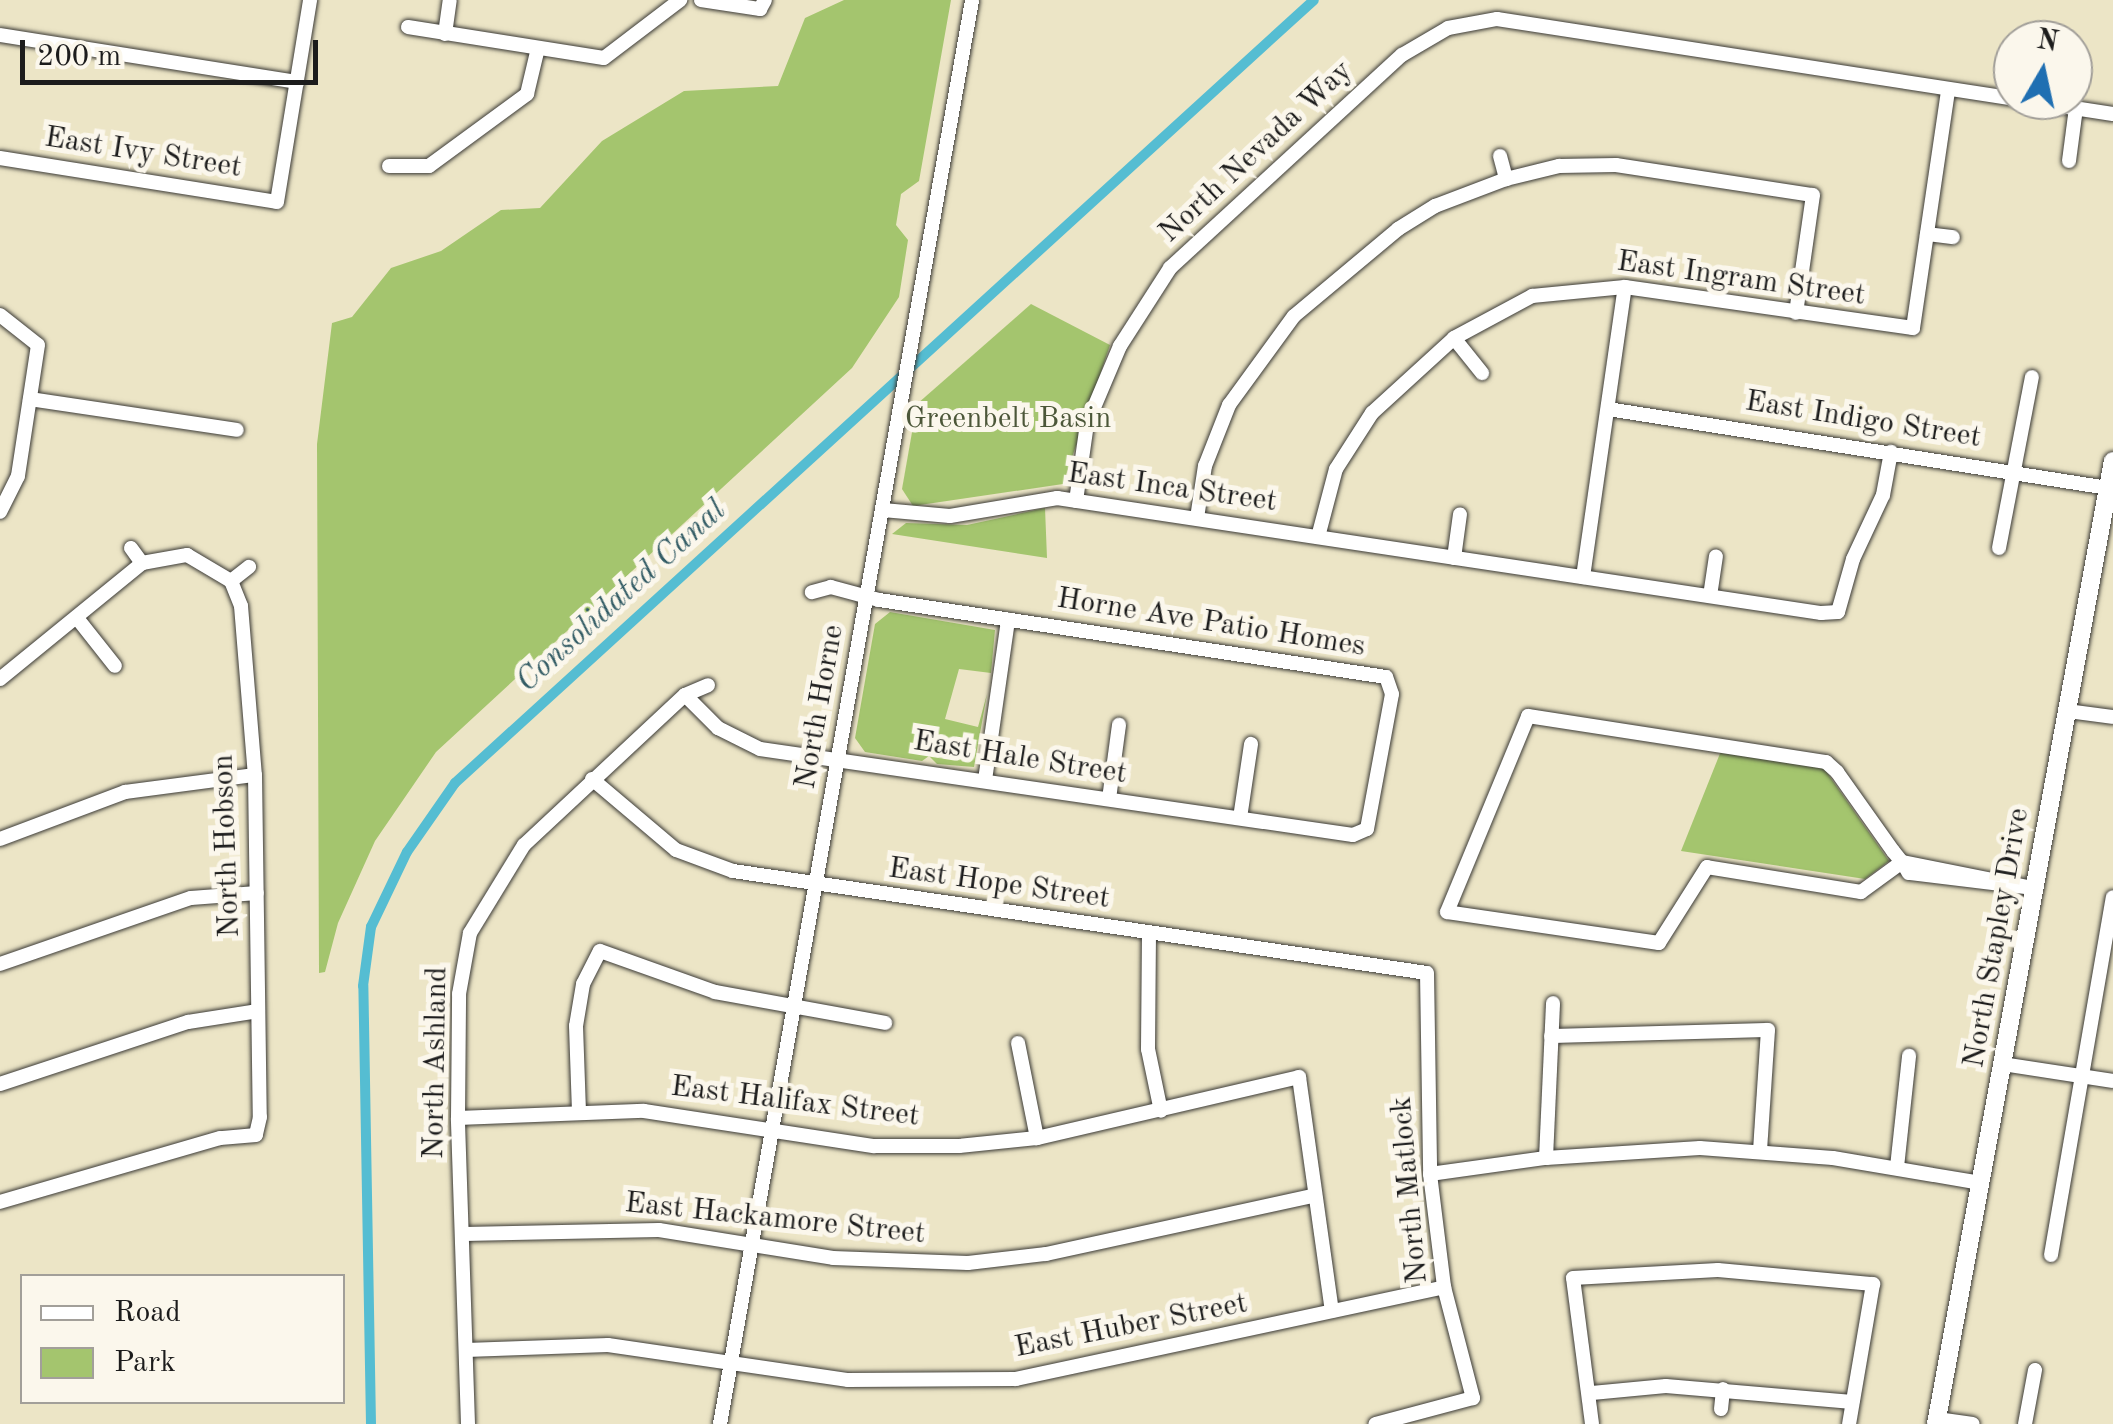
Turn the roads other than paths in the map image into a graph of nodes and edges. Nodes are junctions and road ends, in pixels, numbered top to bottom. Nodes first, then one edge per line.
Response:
1 (310, 0) edge
2 (450, 0) edge
3 (701, 0) edge
4 (766, 0) edge
5 (972, 0) edge
6 (671, 3) edge
7 (408, 28) dead end
8 (445, 34) junction
9 (0, 36) edge
10 (538, 48) junction
11 (297, 82) junction
12 (1948, 90) junction
13 (1993, 96) edge
14 (2074, 120) edge
15 (1500, 156) dead end
16 (0, 158) edge
17 (2069, 161) dead end
18 (389, 166) dead end
19 (1506, 179) junction
20 (1928, 234) junction
21 (1953, 237) dead end
22 (1625, 287) junction
23 (1796, 314) junction
24 (0, 315) edge
25 (1454, 338) junction
26 (1482, 373) dead end
27 (2032, 377) dead end
28 (30, 398) junction
29 (1608, 409) junction
30 (236, 430) dead end
31 (1892, 452) junction
32 (2113, 461) edge
33 (0, 471) edge
34 (2015, 472) junction
35 (18, 476) junction
36 (2108, 488) junction
37 (1076, 501) junction
38 (883, 510) junction
39 (0, 512) edge
40 (1460, 514) dead end
41 (1197, 518) junction
42 (1318, 537) junction
43 (131, 548) dead end
44 (1999, 548) dead end
45 (1716, 556) dead end
46 (1454, 558) junction
47 (142, 563) junction
48 (248, 566) dead end
49 (1583, 577) junction
50 (230, 581) junction
51 (812, 592) dead end
52 (867, 595) junction
53 (1710, 596) junction
54 (76, 618) junction
55 (1008, 620) junction
56 (114, 666) dead end
57 (0, 680) edge
58 (708, 685) dead end
59 (685, 696) junction
60 (2068, 710) junction
61 (2113, 717) edge
62 (1120, 725) dead end
63 (1251, 744) dead end
64 (838, 761) junction
65 (255, 775) junction
66 (592, 779) junction
67 (984, 780) junction
68 (1109, 799) junction
69 (1240, 818) junction
70 (1363, 834) joint
71 (0, 839) edge
72 (1902, 862) junction
73 (816, 886) junction
74 (2033, 888) junction
75 (257, 893) junction
76 (2113, 897) edge
77 (1149, 933) junction
78 (0, 964) edge
79 (1427, 973) joint
80 (1554, 1003) dead end
81 (795, 1008) junction
82 (258, 1011) junction
83 (884, 1023) dead end
84 (1551, 1036) junction
85 (1018, 1042) dead end
86 (1909, 1056) dead end
87 (2002, 1064) junction
88 (2080, 1076) junction
89 (2113, 1081) edge
90 (0, 1084) edge
91 (1161, 1110) junction
92 (579, 1112) junction
93 (458, 1118) junction
94 (772, 1131) junction
95 (1036, 1138) junction
96 (1760, 1152) junction
97 (1546, 1158) junction
98 (1897, 1167) junction
99 (1430, 1174) junction
100 (1980, 1182) junction
101 (1312, 1196) junction
102 (0, 1202) edge
103 (464, 1234) junction
104 (751, 1245) junction
105 (2051, 1255) dead end
106 (1444, 1287) junction
107 (1332, 1311) junction
108 (466, 1350) junction
109 (731, 1363) junction
110 (2035, 1370) dead end
111 (1723, 1389) junction
112 (1592, 1393) junction
113 (1852, 1402) junction
114 (1721, 1409) dead end
115 (1937, 1421) edge
116 (468, 1424) edge
117 (720, 1424) edge
118 (1375, 1424) edge
119 (1592, 1424) edge
120 (1849, 1424) edge
121 (1973, 1424) edge
122 (2025, 1424) edge

1 - 11 street
2 - 8 street
3 - 4 street
5 - 38 street, North Horne
6 - 10 street
7 - 8 street
8 - 10 street
9 - 11 street
10 - 18 street
11 - 16 street, East Ivy Street
12 - 13 street, North Nevada Way
12 - 20 street
12 - 37 street, North Nevada Way
14 - 17 street
15 - 19 street
19 - 23 street
19 - 41 street
20 - 21 street
20 - 23 street, East Ingram Street
22 - 23 street, East Ingram Street
22 - 25 street, East Ingram Street
22 - 29 street
24 - 28 street
25 - 26 street
25 - 42 street, East Ingram Street
27 - 34 street
28 - 30 street
28 - 35 street
29 - 31 street, East Indigo Street
29 - 49 street
31 - 34 street, East Indigo Street
31 - 53 street, East Inca Street
32 - 36 main road, North Stapley Drive
33 - 35 street
34 - 36 street, East Indigo Street
34 - 44 street
35 - 39 street
36 - 60 main road, North Stapley Drive
37 - 38 street, East Inca Street
37 - 41 street, East Inca Street
38 - 52 street, North Horne
40 - 46 street
41 - 42 street, East Inca Street
42 - 46 street, East Inca Street
43 - 47 street
45 - 53 street
46 - 49 street, East Inca Street
47 - 50 street
47 - 54 street
48 - 50 street
49 - 53 street, East Inca Street
50 - 65 street, North Hobson
51 - 52 street, Horne Ave Patio Homes
52 - 55 street, Horne Ave Patio Homes
52 - 64 street, North Horne
54 - 56 street
54 - 57 street
55 - 67 street
55 - 70 street, Horne Ave Patio Homes
58 - 59 street, North Ashland
59 - 64 street, East Hale Street
59 - 66 street, North Ashland
60 - 61 street
60 - 74 main road, North Stapley Drive
62 - 68 street
63 - 69 street
64 - 67 street, East Hale Street
64 - 73 street, North Horne
65 - 71 street
65 - 75 street, North Hobson
66 - 73 street, East Hope Street
66 - 93 street, North Ashland
67 - 68 street, East Hale Street
68 - 69 street, East Hale Street
69 - 70 street, East Hale Street
72 - 72 street
72 - 74 street
73 - 77 street, East Hope Street
73 - 81 street, North Horne
74 - 87 main road, North Stapley Drive
75 - 78 street
75 - 82 street, North Hobson
76 - 88 street
77 - 79 street, East Hope Street
77 - 91 street
79 - 99 street, North Matlock
80 - 84 street
81 - 83 street
81 - 92 street
81 - 94 street, North Horne
82 - 90 street
82 - 102 street, North Hobson
84 - 96 street
84 - 97 street
85 - 95 street
86 - 98 street
87 - 88 street
87 - 100 main road, North Stapley Drive
88 - 89 street
88 - 105 street
91 - 95 street, East Halifax Street
91 - 101 street, East Halifax Street
92 - 93 street, East Halifax Street
92 - 94 street, East Halifax Street
93 - 103 street, North Ashland
94 - 95 street, East Halifax Street
94 - 104 street, North Horne
96 - 97 street
96 - 98 street
97 - 99 street
98 - 100 street
99 - 106 street, North Matlock
100 - 115 main road, North Stapley Drive
101 - 104 street, East Hackamore Street
101 - 107 street
103 - 104 street, East Hackamore Street
103 - 108 street, North Ashland
104 - 109 street, North Horne
106 - 107 street, East Huber Street
106 - 118 street, North Matlock
107 - 109 street, East Huber Street
108 - 109 street, East Huber Street
108 - 116 street, North Ashland
109 - 117 street, North Horne
110 - 122 street
111 - 112 street
111 - 113 street
111 - 114 street
112 - 113 street
112 - 119 street
113 - 120 street
115 - 121 street

